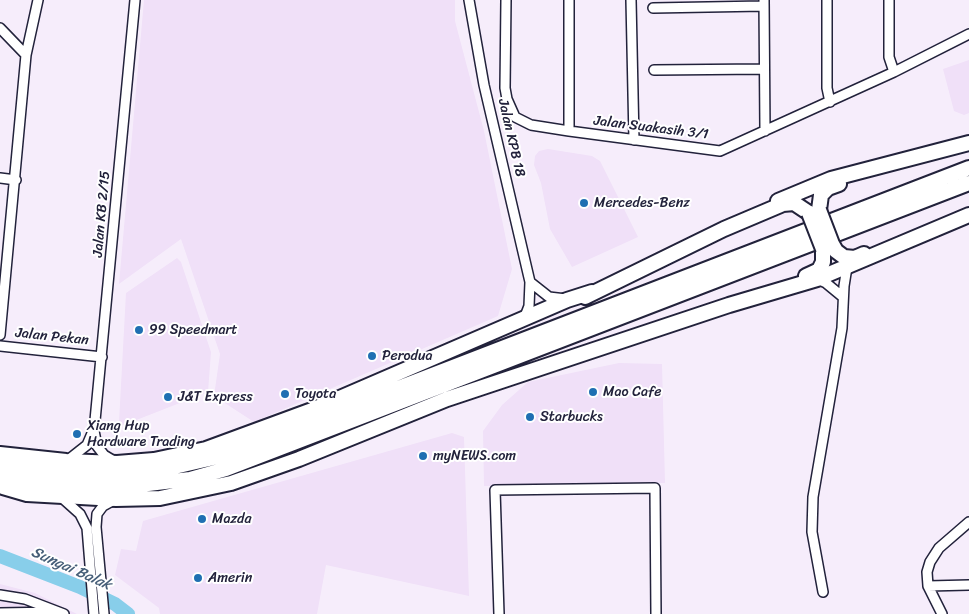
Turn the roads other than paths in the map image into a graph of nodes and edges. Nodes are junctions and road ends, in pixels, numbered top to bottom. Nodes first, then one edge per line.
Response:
1 (38, 0) edge
2 (136, 0) edge
3 (469, 0) edge
4 (506, 0) edge
5 (569, 0) edge
6 (631, 0) edge
7 (827, 0) edge
8 (888, 0) edge
9 (764, 3) edge
10 (653, 8) dead end
11 (0, 28) edge
12 (969, 34) edge
13 (26, 55) junction
14 (764, 68) junction
15 (654, 70) dead end
16 (894, 72) junction
17 (830, 102) junction
18 (569, 131) junction
19 (765, 131) junction
20 (634, 140) junction
21 (969, 143) edge
22 (893, 163) junction
23 (969, 168) edge
24 (0, 178) edge
25 (16, 180) junction
26 (969, 183) edge
27 (814, 212) junction
28 (969, 215) edge
29 (724, 229) junction
30 (910, 240) junction
31 (828, 246) junction
32 (4, 247) edge
33 (847, 267) junction
34 (817, 279) junction
35 (530, 282) junction
36 (592, 292) junction
37 (764, 295) junction
38 (843, 297) junction
39 (567, 300) junction
40 (524, 319) junction
41 (0, 335) edge
42 (0, 346) edge
43 (102, 357) junction
44 (430, 377) junction
45 (94, 431) junction
46 (0, 454) edge
47 (66, 461) junction
48 (117, 463) junction
49 (0, 466) edge
50 (0, 480) edge
51 (0, 485) edge
52 (60, 496) junction
53 (116, 499) junction
54 (969, 522) edge
55 (969, 585) edge
56 (928, 586) junction
57 (823, 592) dead end
58 (0, 595) edge
59 (0, 613) edge
60 (62, 613) edge
61 (94, 614) edge
62 (104, 614) edge
63 (499, 614) edge
64 (656, 614) edge
65 (942, 614) edge

1 - 13 street
2 - 43 street, Jalan KB 2/15
3 - 35 street, Jalan KPB 18
4 - 18 street, Jalan Suakasih 3/1
5 - 18 street
6 - 20 street
7 - 17 street
8 - 16 street
9 - 10 street
9 - 14 street
11 - 13 street
12 - 16 street, Jalan Suakasih 3/1
13 - 25 street
14 - 15 street
14 - 19 street
16 - 17 street, Jalan Suakasih 3/1
17 - 19 street, Jalan Suakasih 3/1
18 - 20 street, Jalan Suakasih 3/1
19 - 20 street, Jalan Suakasih 3/1
21 - 22 highway
22 - 27 highway
22 - 29 highway
23 - 44 highway
24 - 25 street
25 - 32 street
26 - 50 highway
27 - 29 highway
27 - 31 highway, bridge
28 - 30 highway
29 - 36 highway
30 - 31 highway
30 - 33 highway
31 - 37 highway
32 - 41 street
33 - 34 highway
33 - 38 street
34 - 37 highway
34 - 38 street
35 - 39 street
35 - 40 street, Jalan KPB 18
36 - 39 highway
36 - 44 highway
37 - 53 highway
38 - 57 street
39 - 40 highway
40 - 48 highway
42 - 43 street, Jalan Pekan
43 - 45 street, Jalan KB 2/15
44 - 49 highway
45 - 47 street
45 - 48 street, Jalan KB 2/15
46 - 47 highway
47 - 48 highway
51 - 52 highway
52 - 53 highway
52 - 61 street
53 - 62 street
54 - 56 street
55 - 56 street
56 - 65 street
58 - 60 street
59 - 60 street
63 - 64 street

